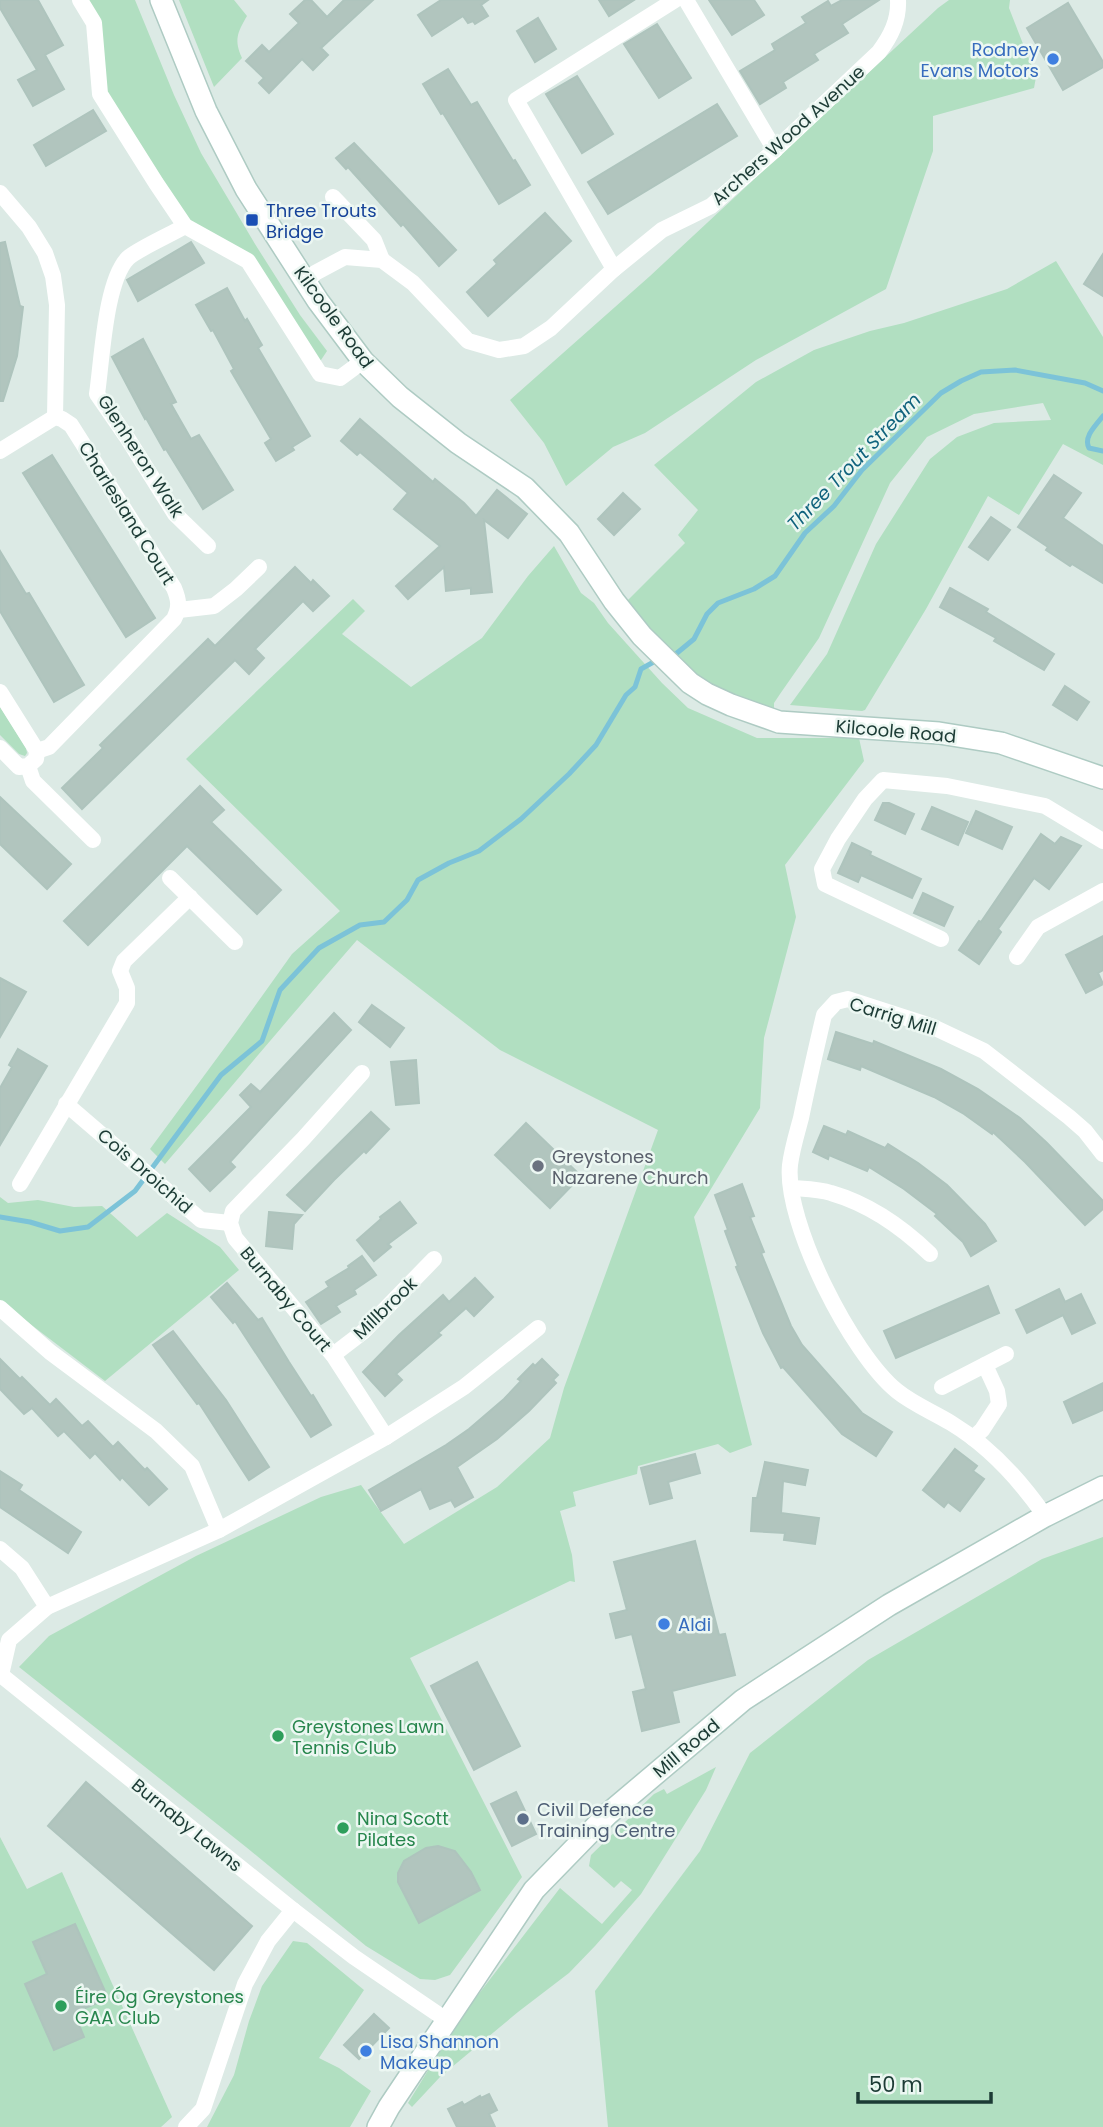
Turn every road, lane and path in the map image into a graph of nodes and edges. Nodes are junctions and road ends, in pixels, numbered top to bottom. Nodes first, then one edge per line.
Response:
1 (80, 0) edge
2 (162, 0) edge
3 (675, 0) edge
4 (686, 0) edge
5 (898, 0) edge
6 (775, 150) junction
7 (0, 193) edge
8 (333, 197) dead end
9 (185, 226) junction
10 (382, 260) junction
11 (614, 269) junction
12 (306, 283) junction
13 (363, 361) junction
14 (55, 417) junction
15 (0, 451) edge
16 (208, 546) dead end
17 (259, 567) dead end
18 (178, 610) junction
19 (0, 692) edge
20 (0, 748) edge
21 (37, 751) junction
22 (28, 766) junction
23 (1103, 778) edge
24 (93, 840) dead end
25 (1103, 841) edge
26 (170, 878) dead end
27 (1103, 891) edge
28 (190, 897) junction
29 (941, 939) dead end
30 (235, 942) dead end
31 (1017, 957) dead end
32 (362, 1073) dead end
33 (66, 1104) junction
34 (1103, 1154) edge
35 (20, 1185) dead end
36 (792, 1188) junction
37 (230, 1223) junction
38 (930, 1254) dead end
39 (434, 1259) dead end
40 (0, 1308) edge
41 (538, 1328) dead end
42 (1006, 1354) dead end
43 (333, 1355) junction
44 (985, 1365) junction
45 (942, 1387) dead end
46 (386, 1437) junction
47 (973, 1438) junction
48 (1103, 1487) edge
49 (1045, 1516) junction
50 (219, 1530) junction
51 (0, 1549) edge
52 (47, 1607) junction
53 (293, 1910) junction
54 (448, 2021) junction
55 (186, 2127) edge
56 (378, 2127) edge

1 - 9 street
2 - 12 main road, Kilcoole Road
3 - 11 street
4 - 6 street
5 - 6 street, Archers Wood Avenue
6 - 11 street, Archers Wood Avenue
7 - 14 street
8 - 10 street
9 - 13 street
9 - 16 street, Glenheron Walk
10 - 11 street, Archers Wood Avenue
10 - 12 street
12 - 13 main road, Kilcoole Road
13 - 23 main road, Kilcoole Road
14 - 15 street
14 - 18 street, Charlesland Court
17 - 18 street
18 - 21 street
19 - 21 street
20 - 22 street
21 - 22 street
22 - 24 street
25 - 29 street
26 - 28 street
27 - 31 street
28 - 30 street
28 - 33 street
32 - 37 street
33 - 35 street
33 - 37 street, Cois Droichid
34 - 36 street, Carrig Mill
36 - 38 street
36 - 47 street, Carrig Mill
37 - 43 street, Burnaby Court
39 - 43 street, Millbrook
40 - 50 street
41 - 46 street, Burnaby Lawns
42 - 44 street
43 - 46 street, Burnaby Court
44 - 45 street
44 - 47 street
46 - 50 street, Burnaby Lawns
47 - 49 street, Carrig Mill
48 - 49 main road, Mill Road
49 - 54 main road, Mill Road
50 - 52 street, Burnaby Lawns
51 - 52 street
52 - 53 street, Burnaby Lawns
53 - 54 street, Burnaby Lawns
53 - 55 street
54 - 56 main road, Mill Road

